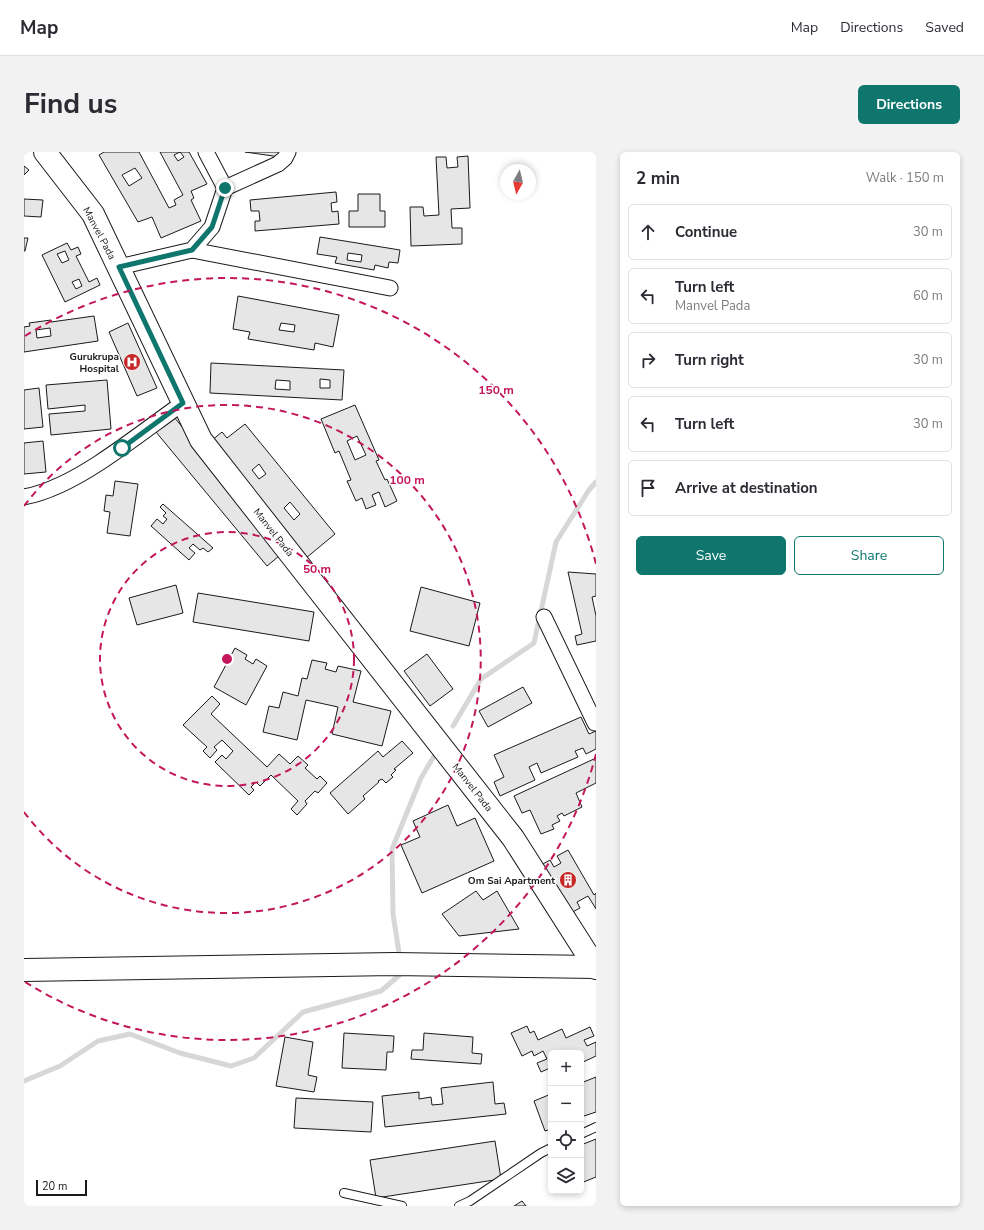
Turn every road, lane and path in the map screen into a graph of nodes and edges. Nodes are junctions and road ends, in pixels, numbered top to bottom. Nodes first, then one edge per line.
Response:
1 (45, 152) edge
2 (206, 152) edge
3 (288, 152) edge
4 (225, 188) junction
5 (192, 250) junction
6 (119, 267) junction
7 (390, 288) dead end
8 (183, 403) junction
9 (24, 497) edge
10 (544, 618) dead end
11 (596, 723) edge
12 (596, 967) edge
13 (24, 970) edge
14 (596, 1127) edge
15 (584, 1133) edge
16 (548, 1150) edge
17 (344, 1193) dead end
18 (402, 1206) edge
19 (459, 1206) edge

1 - 6 main road, Manvel Pada
2 - 4 street
3 - 4 street
4 - 5 street
5 - 6 street
5 - 7 street
6 - 8 main road, Manvel Pada
8 - 9 street
8 - 12 main road, Manvel Pada
10 - 11 street
12 - 13 main road
14 - 15 lane
16 - 19 lane
17 - 18 lane

